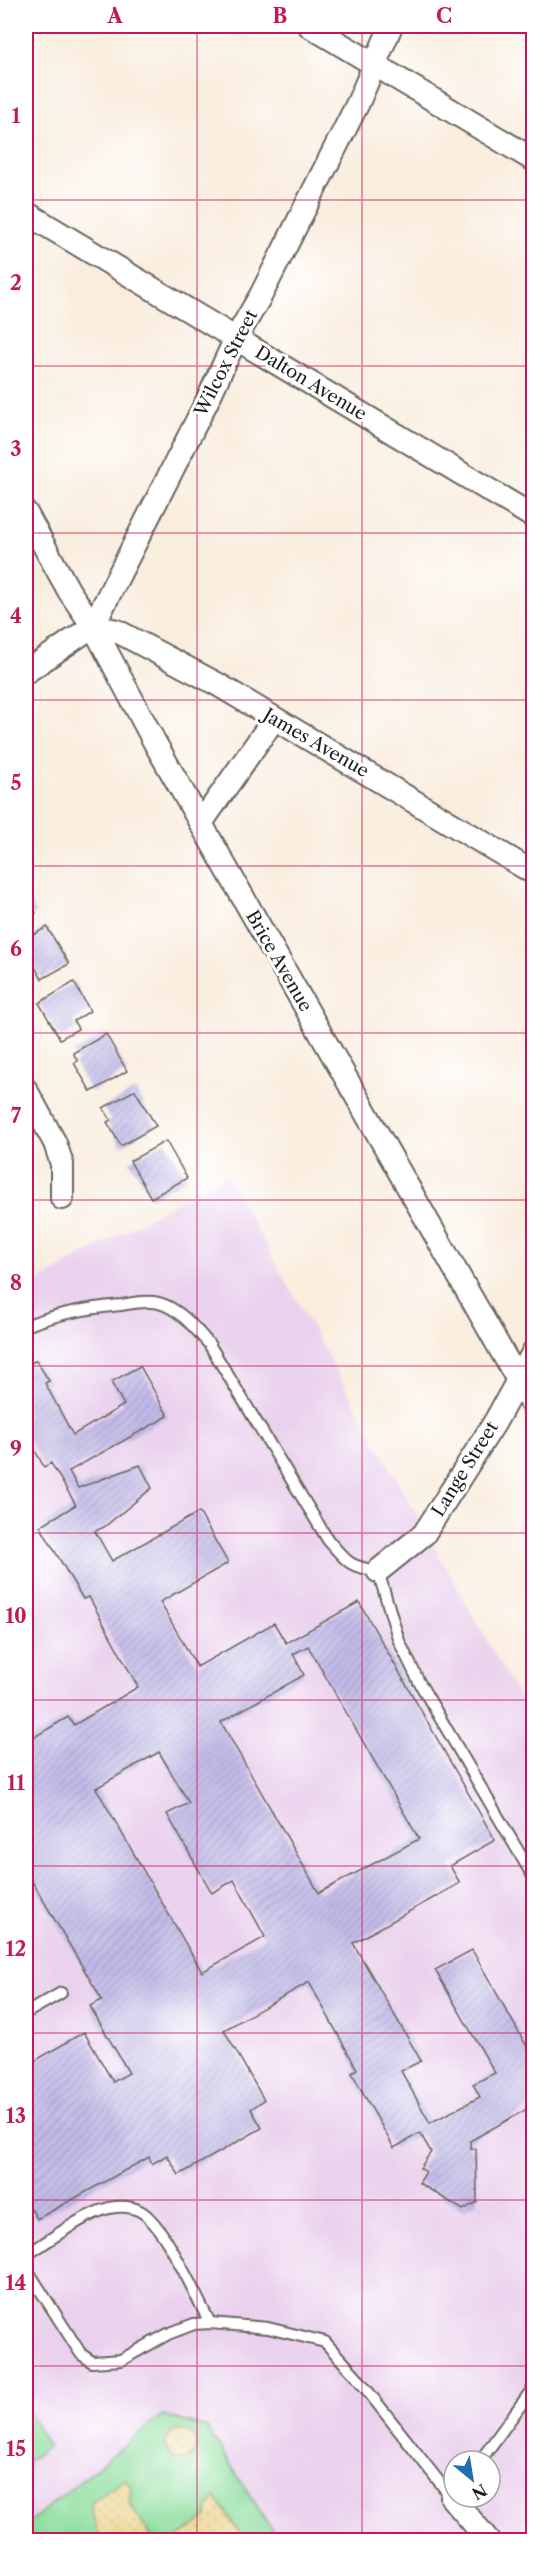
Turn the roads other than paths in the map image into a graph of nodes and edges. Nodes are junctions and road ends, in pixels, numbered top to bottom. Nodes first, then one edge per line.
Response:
1 (310, 26) edge
2 (391, 26) edge
3 (376, 65) junction
4 (534, 160) edge
5 (26, 213) edge
6 (236, 338) junction
7 (26, 513) edge
8 (534, 517) edge
9 (93, 626) junction
10 (26, 672) edge
11 (274, 718) junction
12 (201, 823) junction
13 (534, 873) edge
14 (26, 1090) edge
15 (62, 1198) dead end
16 (26, 1326) edge
17 (534, 1351) edge
18 (518, 1381) junction
19 (534, 1408) edge
20 (378, 1571) junction
21 (534, 1878) edge
22 (61, 1993) dead end
23 (26, 2013) edge
24 (26, 2255) edge
25 (26, 2268) edge
26 (210, 2323) junction
27 (534, 2387) edge
28 (489, 2449) edge
29 (442, 2482) edge
30 (463, 2509) edge
31 (488, 2541) edge

1 - 3 street
2 - 3 street, Wilcox Street
3 - 4 street
3 - 6 street, Wilcox Street
5 - 6 street, Dalton Avenue
6 - 8 street, Dalton Avenue
6 - 9 street, Wilcox Street
7 - 9 street, Brice Avenue
9 - 10 street, Wilcox Street
9 - 11 street, James Avenue
9 - 12 street, Brice Avenue
11 - 12 street
11 - 13 street, James Avenue
12 - 18 street, Brice Avenue
14 - 15 street
16 - 20 lane
17 - 18 street, Lange Street
18 - 19 street, Brice Avenue
18 - 20 street, Lange Street
20 - 21 lane
22 - 23 lane
24 - 26 lane
25 - 26 lane
26 - 29 lane
27 - 28 lane
30 - 31 street

